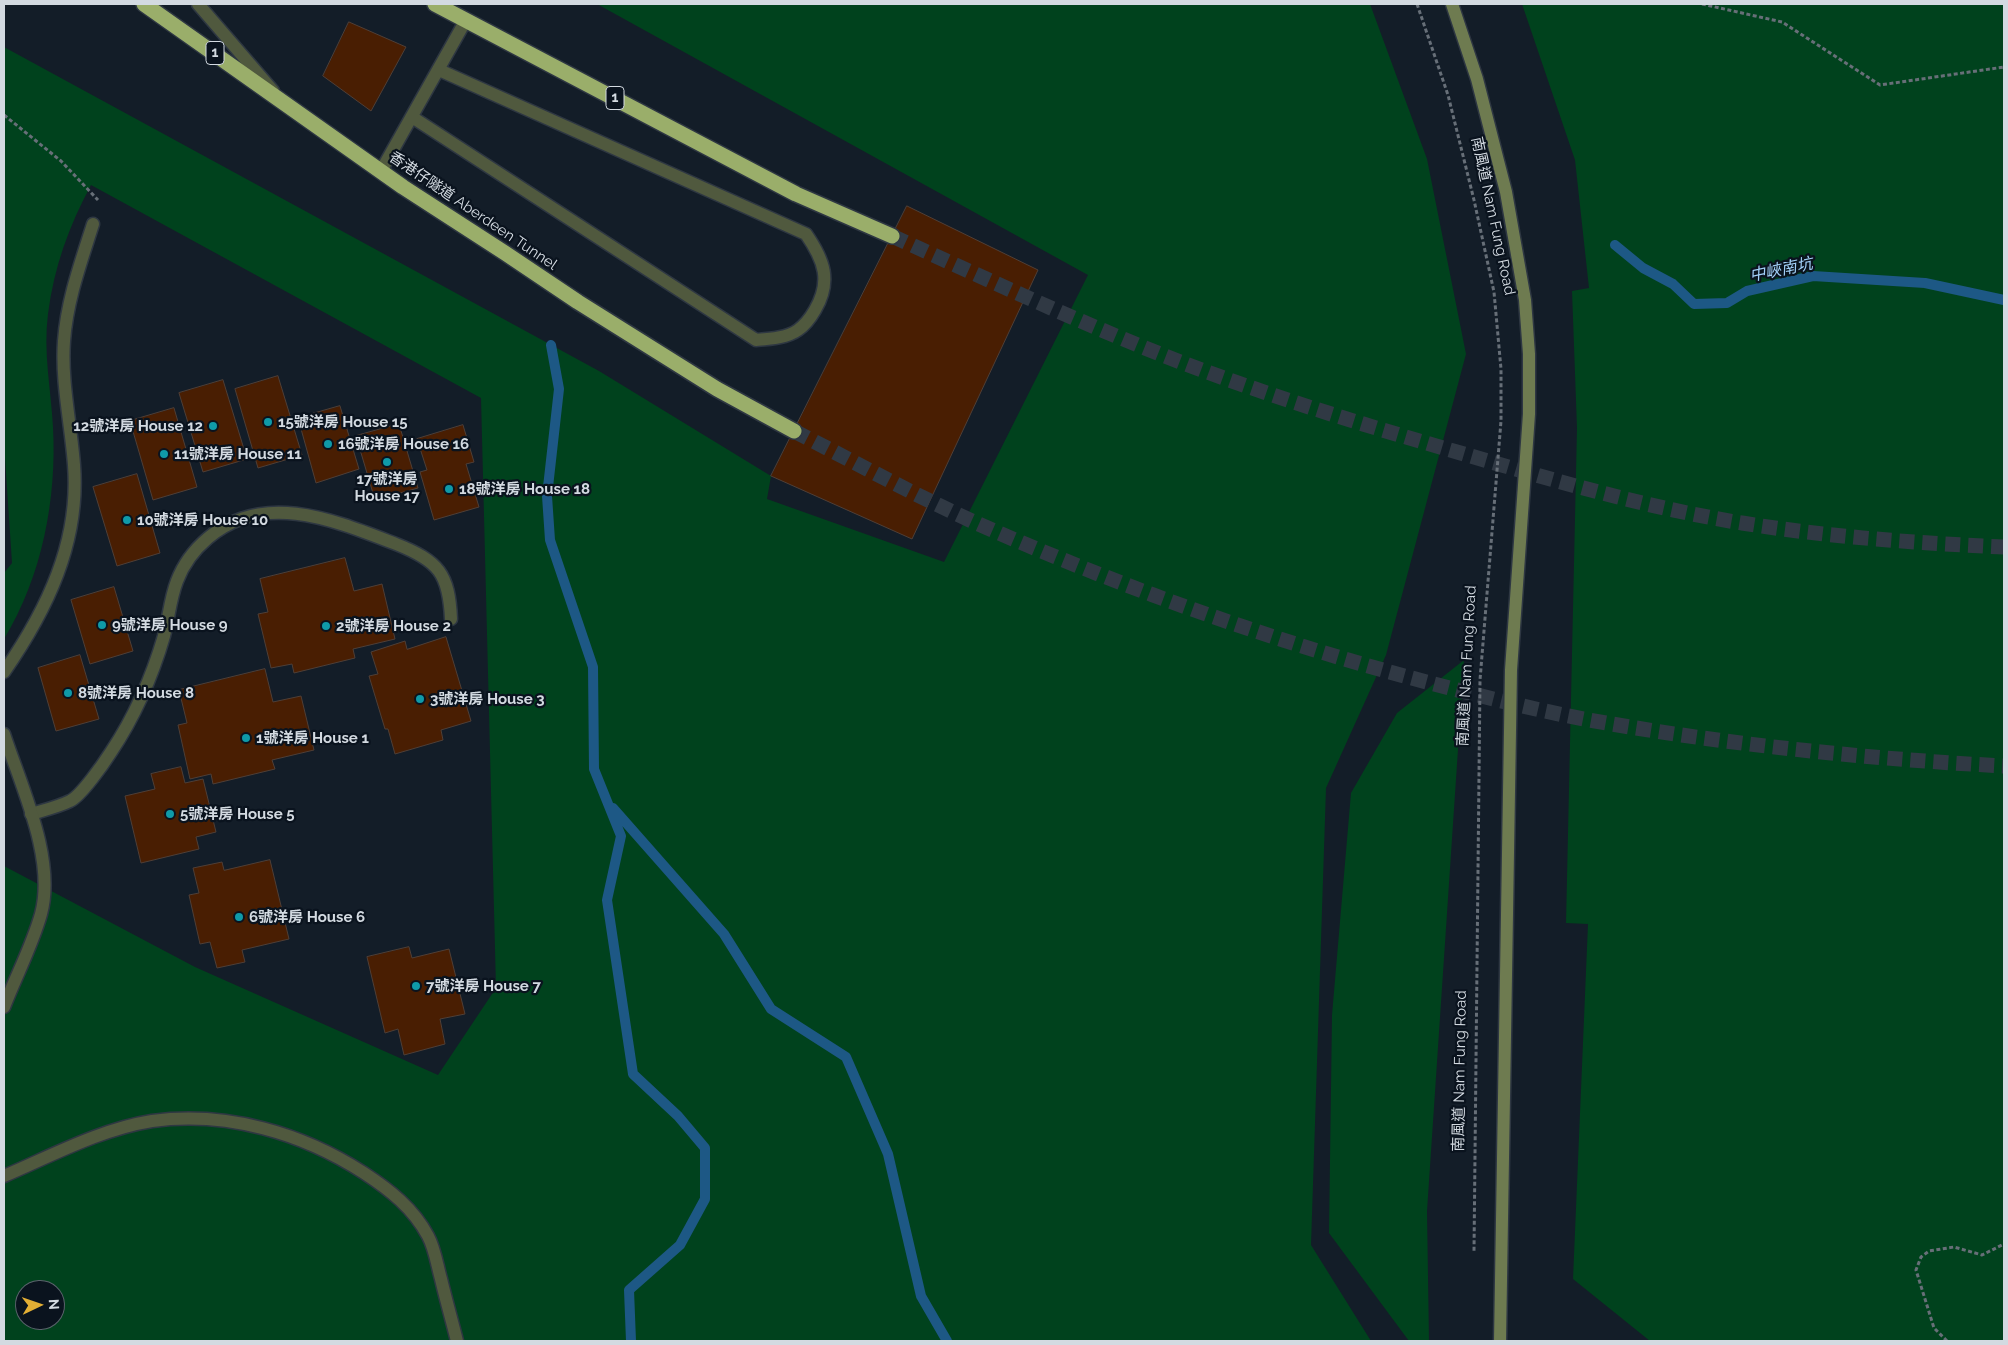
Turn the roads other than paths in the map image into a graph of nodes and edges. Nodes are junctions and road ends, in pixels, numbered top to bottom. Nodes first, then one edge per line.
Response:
1 (144, 4) edge
2 (198, 4) edge
3 (435, 4) edge
4 (1452, 4) edge
5 (466, 20) junction
6 (439, 70) junction
7 (284, 104) junction
8 (412, 117) junction
9 (381, 171) junction
10 (93, 224) road end
11 (892, 236) tunnel mouth
12 (794, 432) tunnel mouth
13 (452, 619) dead end
14 (4, 672) edge
15 (4, 734) edge
16 (31, 814) junction
17 (4, 1006) edge
18 (4, 1176) edge
19 (457, 1341) edge
20 (1500, 1341) edge

1 - 7 highway, 香港仔隧道 Aberdeen Tunnel / 1
2 - 7 street
3 - 5 highway, 1
4 - 20 main road, 南風道 Nam Fung Road
5 - 6 street
5 - 11 highway, 1
6 - 8 street
6 - 8 street
7 - 9 highway, 香港仔隧道 Aberdeen Tunnel / 1
8 - 9 street
9 - 12 highway, 香港仔隧道 Aberdeen Tunnel / 1
10 - 14 street
13 - 16 street
15 - 16 street
16 - 17 street
18 - 19 street

